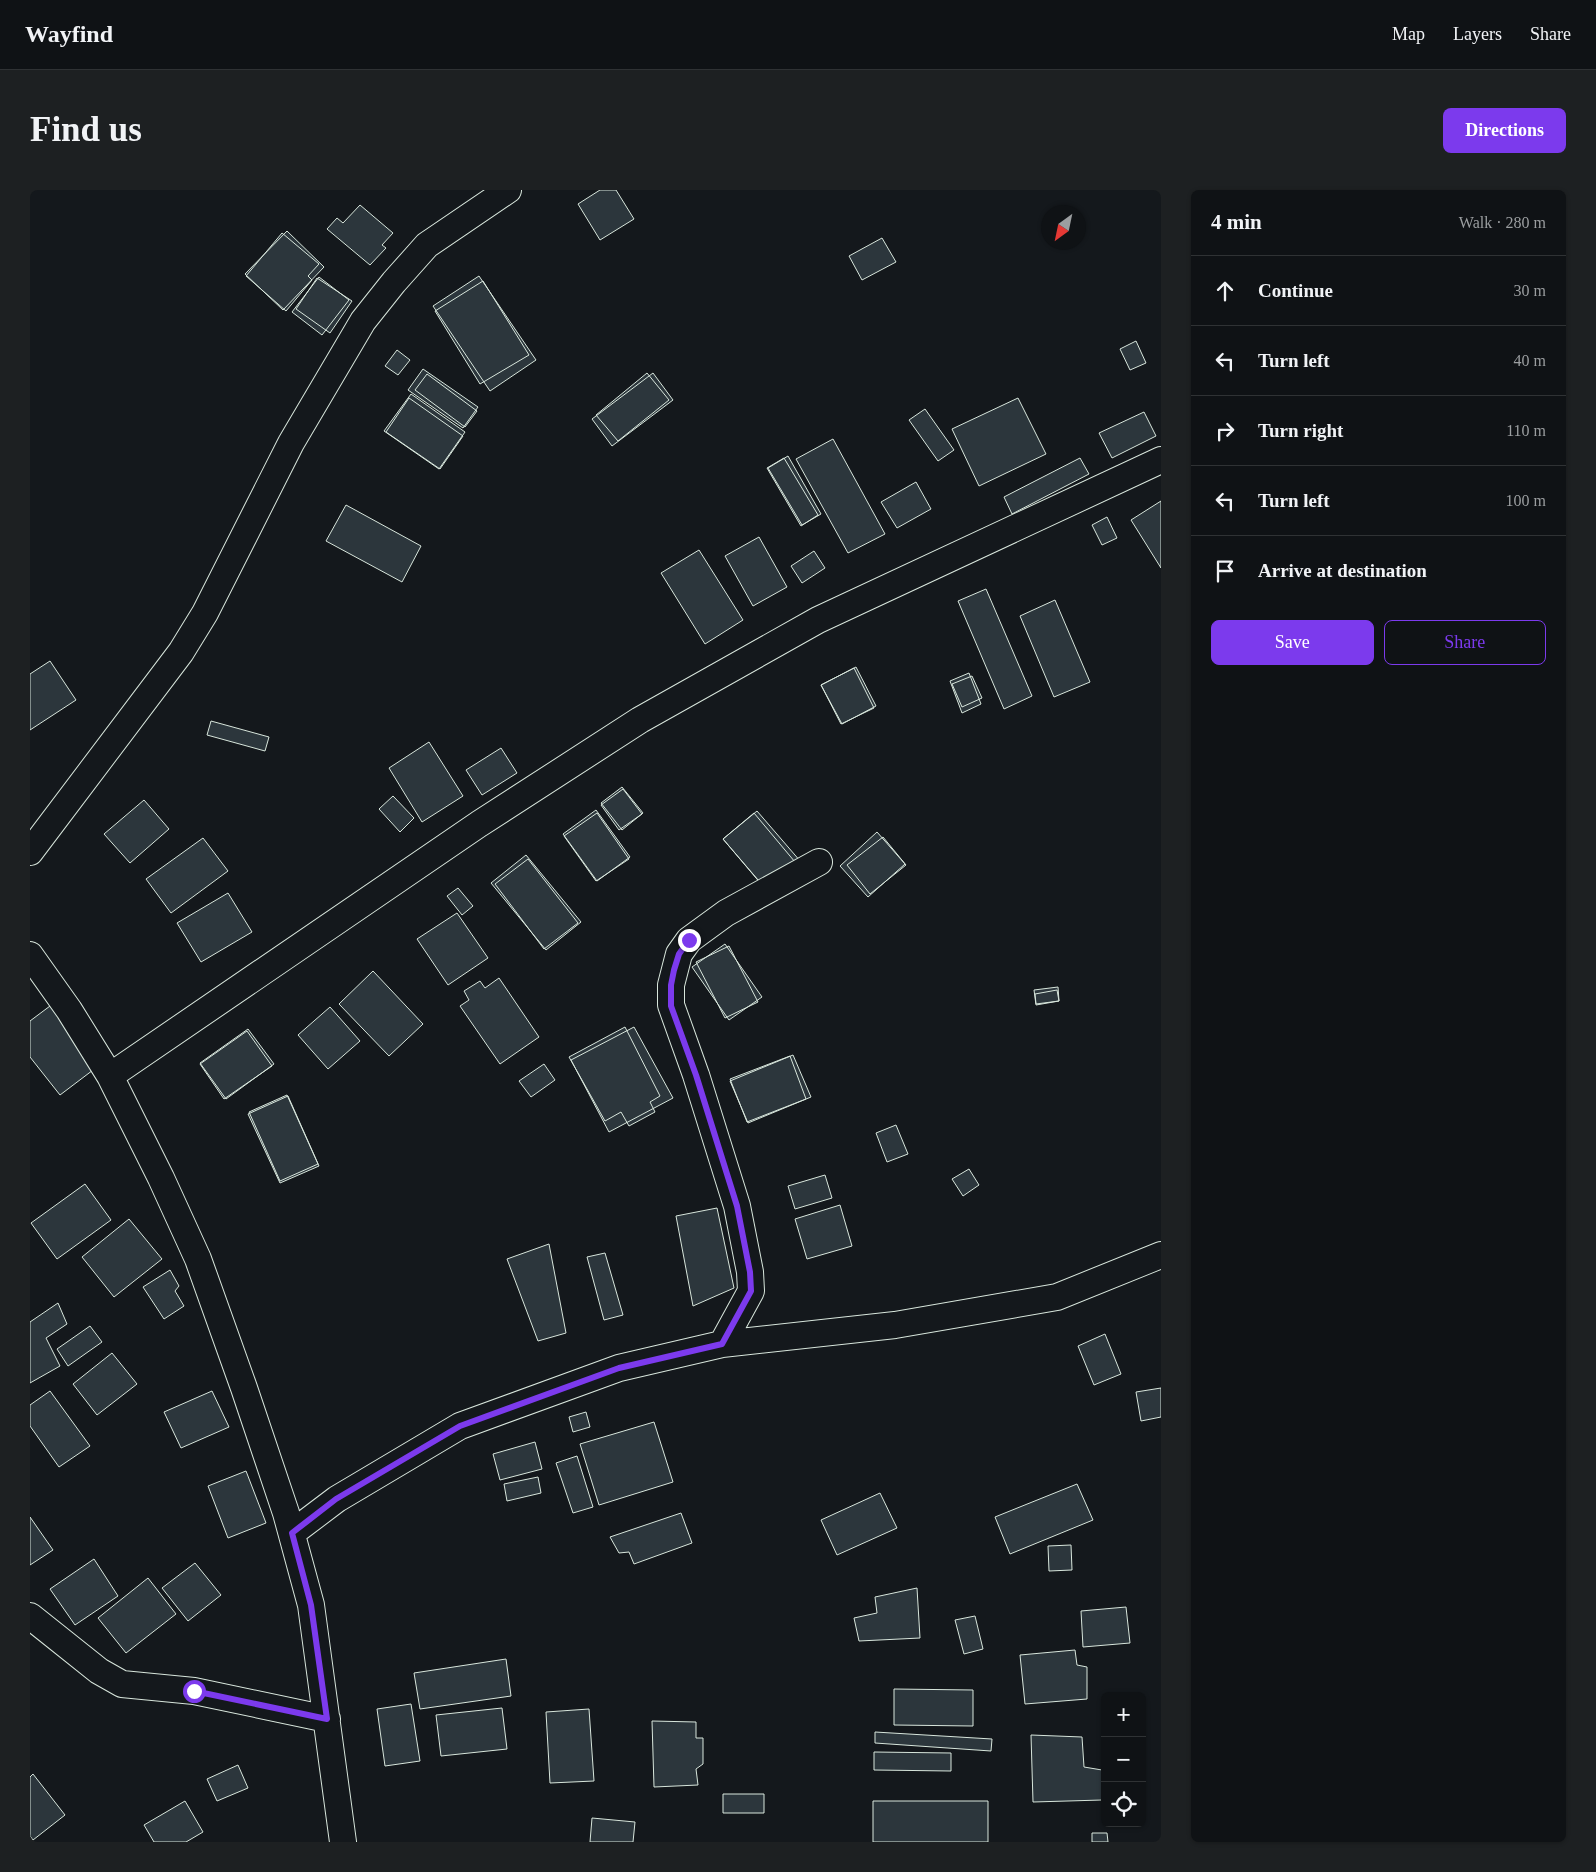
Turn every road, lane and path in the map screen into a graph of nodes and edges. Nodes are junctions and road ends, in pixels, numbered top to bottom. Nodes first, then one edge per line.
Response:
1 (508, 190) edge
2 (1161, 460) edge
3 (30, 852) edge
4 (819, 862) dead end
5 (30, 955) edge
6 (110, 1076) junction
7 (1161, 1255) edge
8 (722, 1344) junction
9 (292, 1533) junction
10 (30, 1616) edge
11 (327, 1719) junction
12 (343, 1842) edge

1 - 3 street
2 - 6 street
4 - 8 street
5 - 6 street
6 - 9 street
7 - 8 street
8 - 9 street
9 - 11 street
10 - 11 street
11 - 12 street

